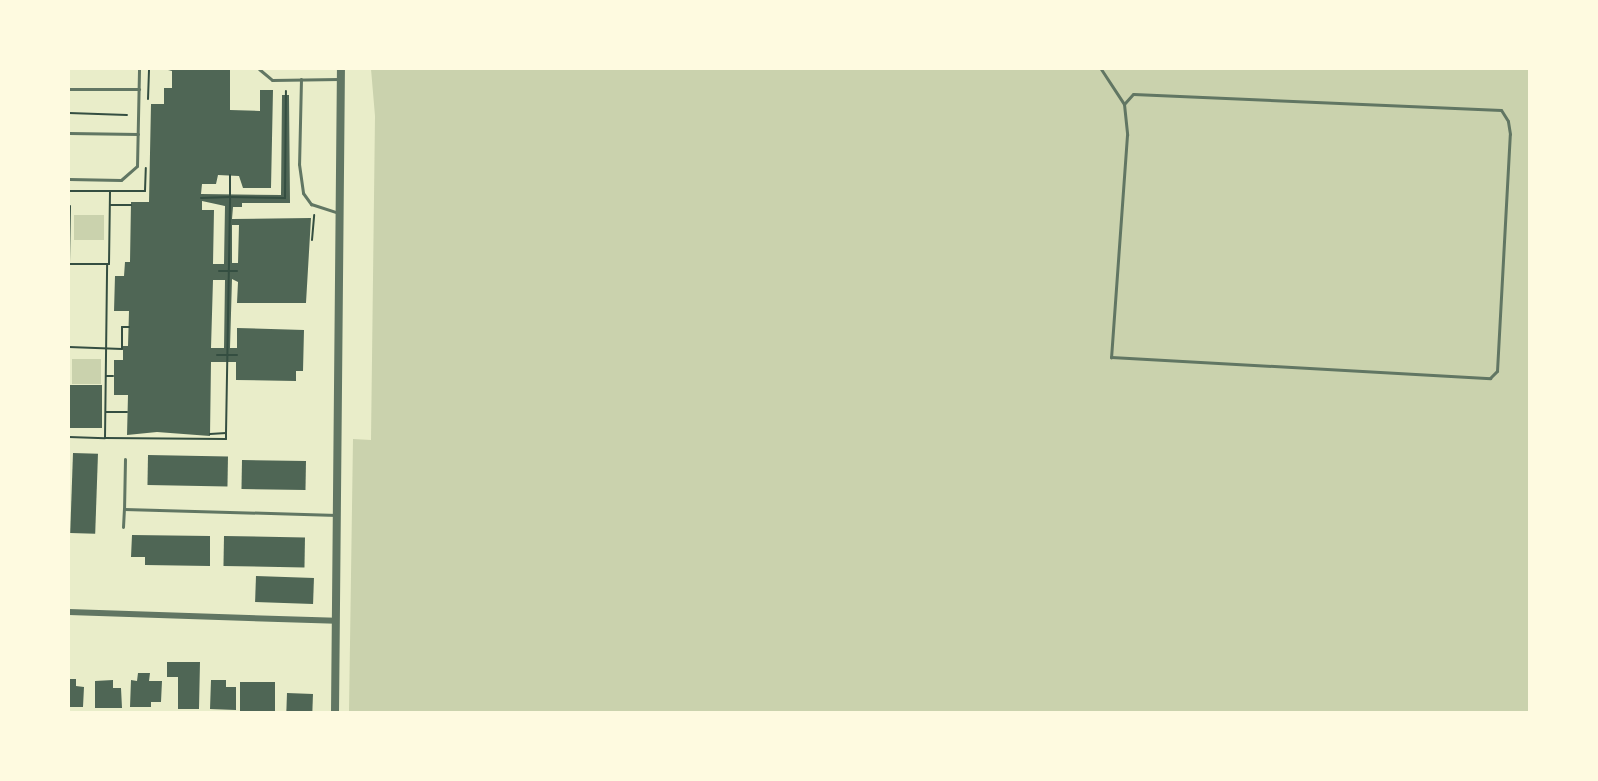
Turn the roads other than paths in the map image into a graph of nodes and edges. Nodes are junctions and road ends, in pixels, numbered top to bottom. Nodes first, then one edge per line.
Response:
1 (139, 69) edge
2 (259, 69) edge
3 (341, 69) edge
4 (1101, 69) edge
5 (301, 79) junction
6 (341, 79) junction
7 (69, 89) edge
8 (140, 89) junction
9 (1124, 104) junction
10 (69, 133) edge
11 (138, 134) junction
12 (69, 179) edge
13 (340, 214) junction
14 (125, 459) dead end
15 (124, 509) junction
16 (338, 515) junction
17 (123, 527) dead end
18 (69, 612) edge
19 (336, 621) junction
20 (335, 712) edge

1 - 8 lane
2 - 5 lane
3 - 6 street
4 - 9 lane
5 - 6 lane
5 - 13 lane
6 - 13 street
7 - 8 lane
8 - 11 lane
9 - 9 lane
10 - 11 lane
11 - 12 lane
13 - 16 street
14 - 15 lane
15 - 16 lane
15 - 17 lane
16 - 19 street
18 - 19 street
19 - 20 street

